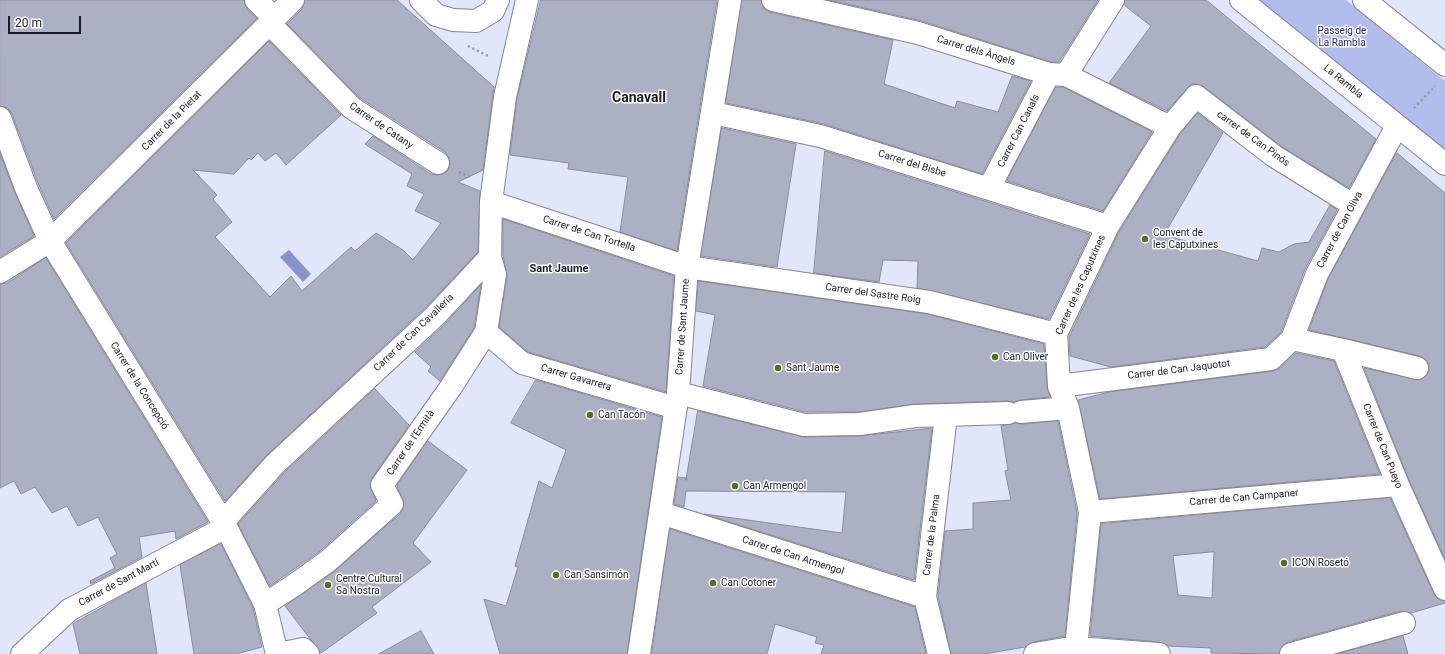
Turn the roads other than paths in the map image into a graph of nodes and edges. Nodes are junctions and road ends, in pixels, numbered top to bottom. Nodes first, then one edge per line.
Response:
1 (256, 0) edge
2 (293, 0) edge
3 (421, 0) edge
4 (498, 0) edge
5 (527, 0) edge
6 (730, 0) edge
7 (773, 0) edge
8 (1113, 0) edge
9 (1241, 0) edge
10 (1364, 0) edge
11 (272, 21) junction
12 (1441, 63) edge
13 (1057, 74) junction
14 (1196, 96) joint
15 (713, 113) junction
16 (0, 118) edge
17 (1397, 126) junction
18 (1170, 127) junction
19 (438, 163) road end
20 (1445, 164) edge
21 (989, 188) junction
22 (492, 194) junction
23 (1353, 205) junction
24 (1108, 226) junction
25 (50, 241) junction
26 (490, 257) junction
27 (687, 267) junction
28 (0, 272) edge
29 (486, 332) junction
30 (1056, 334) junction
31 (1292, 339) junction
32 (1343, 350) junction
33 (1418, 368) dead end
34 (1059, 386) junction
35 (677, 400) junction
36 (1068, 408) junction
37 (946, 415) junction
38 (1398, 485) junction
39 (1090, 512) junction
40 (661, 513) junction
41 (224, 524) junction
42 (1445, 589) edge
43 (925, 597) junction
44 (265, 604) junction
45 (1404, 623) dead end
46 (1069, 650) edge
47 (22, 654) edge
48 (277, 654) edge
49 (308, 654) edge
50 (639, 654) edge
51 (939, 654) edge
52 (1036, 654) edge
53 (1159, 654) edge
54 (1291, 654) edge

1 - 11 street, Carrer de Catany
2 - 11 street, Carrer de la Pietat
3 - 4 street
5 - 22 street
6 - 15 street, Carrer de Sant Jaume
7 - 13 street, Carrer dels Àngels
8 - 13 street, Carrer Can Canals
9 - 17 street, La Rambla
10 - 12 street
11 - 19 street, Carrer de Catany
11 - 25 street, Carrer de la Pietat
13 - 18 street, Carrer dels Àngels
13 - 21 street, Carrer Can Canals
14 - 18 street, Carrer de les Caputxines
14 - 23 street, carrer de Can Pinós
15 - 21 street, Carrer del Bisbe
15 - 27 street, Carrer de Sant Jaume
16 - 25 street, Carrer de la Concepció
17 - 20 street, La Rambla
17 - 23 street, Carrer de Can Oliva
18 - 24 street, Carrer de les Caputxines
21 - 24 street, Carrer del Bisbe
22 - 26 street
22 - 27 street, Carrer de Can Tortella
23 - 31 street, Carrer de Can Oliva
24 - 30 street, Carrer de les Caputxines
25 - 28 street, Carrer de la Pietat
25 - 41 street, Carrer de la Concepció
26 - 29 street, Carrer de l'Ermità
26 - 41 street, Carrer de Can Cavalleria
27 - 30 street, Carrer del Sastre Roig
27 - 35 street, Carrer de Sant Jaume
29 - 35 street, Carrer Gavarrera
29 - 44 street, Carrer de l'Ermità
30 - 34 street, Carrer de les Caputxines
31 - 32 street
31 - 34 street, Carrer de Can Jaquotot
32 - 33 street
32 - 38 street, Carrer de Can Pueyo
34 - 36 street, Carrer de les Caputxines
35 - 37 street, Carrer Gavarrera
35 - 40 street, Carrer de Sant Jaume
36 - 37 street, Carrer Gavarrera
36 - 39 street, Carrer de les Caputxines
37 - 43 street, Carrer de la Palma
38 - 39 street, Carrer de Can Campaner
38 - 42 street, Carrer de Can Pueyo
39 - 46 street, Carrer de les Caputxines
40 - 43 street, Carrer de Can Armengol
40 - 50 street, Carrer de Sant Jaume
41 - 44 street, Carrer de la Concepció
41 - 47 street, Carrer de Sant Martí
43 - 51 street, Carrer de la Palma
44 - 48 street, Carrer de la Concepció
45 - 54 street
46 - 52 street
46 - 53 street
48 - 49 street, Carrer de la Concepció

